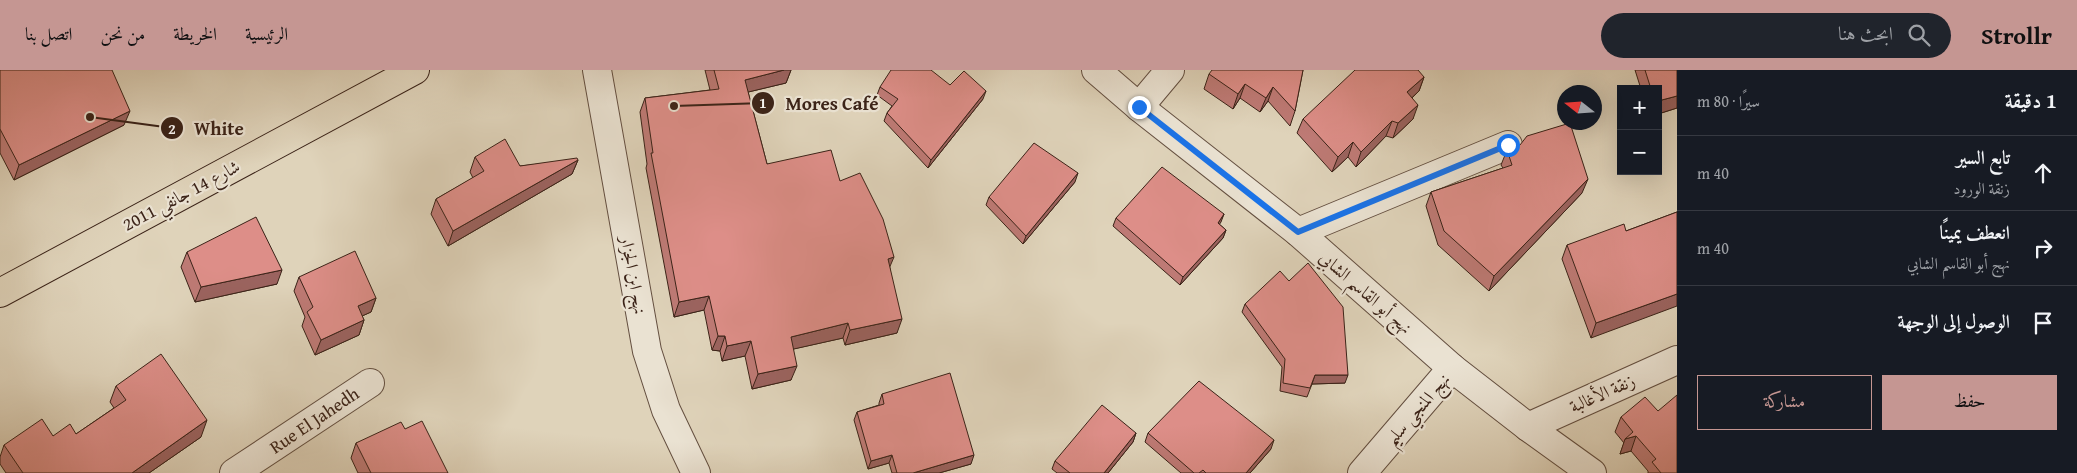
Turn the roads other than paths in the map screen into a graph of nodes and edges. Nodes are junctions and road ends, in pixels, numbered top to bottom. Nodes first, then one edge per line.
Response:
1 (415, 70) edge
2 (597, 70) edge
3 (1096, 70) edge
4 (1170, 70) edge
5 (1139, 107) junction
6 (1508, 145) dead end
7 (1298, 232) junction
8 (2, 288) edge
9 (1677, 360) edge
10 (1452, 368) junction
11 (370, 383) dead end
12 (1528, 427) junction
13 (234, 473) edge
14 (696, 473) edge
15 (1362, 473) edge
16 (1592, 473) edge

1 - 8 main road, شارع 14 جانفي 2011
2 - 14 street, نهج ابن الجزار
3 - 5 street, نهج أبو القاسم الشابي
4 - 5 street
5 - 7 street, نهج أبو القاسم الشابي
6 - 7 street
7 - 10 street, نهج أبو القاسم الشابي
9 - 12 street, زنقة الأغالبة
10 - 12 street, نهج أبو القاسم الشابي
10 - 15 street, نهج المنجي سليم
11 - 13 street, Rue El Jahedh
12 - 16 street, نهج أبو القاسم الشابي

